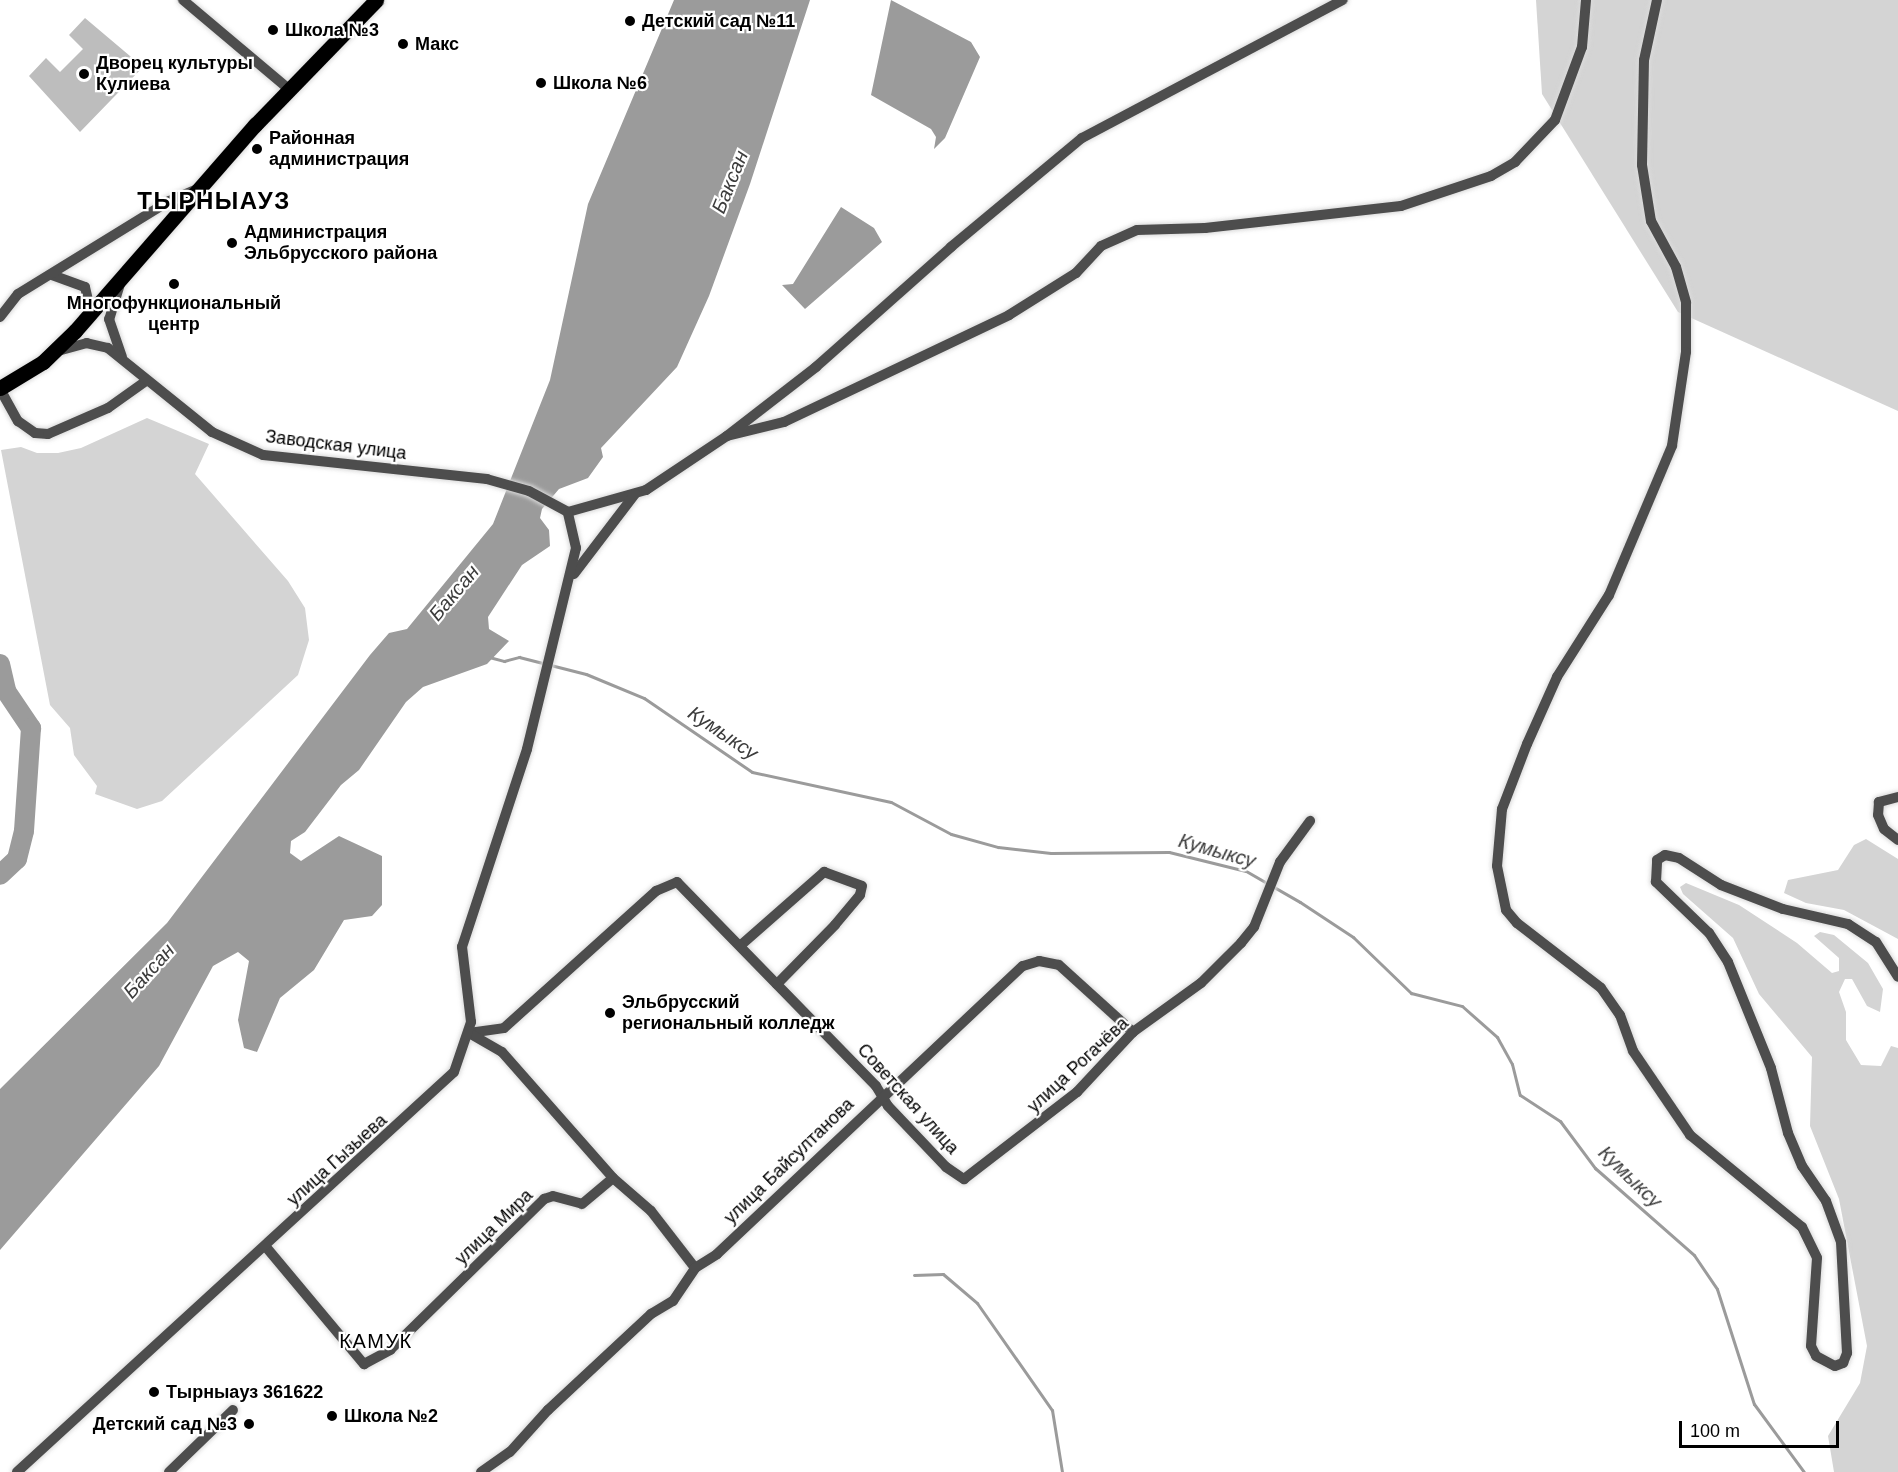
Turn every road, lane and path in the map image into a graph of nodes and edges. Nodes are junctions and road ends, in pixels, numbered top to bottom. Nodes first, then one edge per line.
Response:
1 (183, 0) edge
2 (376, 0) edge
3 (1343, 0) edge
4 (1586, 0) edge
5 (1658, 0) edge
6 (290, 90) junction
7 (199, 188) junction
8 (52, 275) junction
9 (122, 280) junction
10 (91, 314) junction
11 (0, 316) edge
12 (54, 352) junction
13 (122, 357) junction
14 (146, 381) junction
15 (0, 388) edge
16 (727, 436) junction
17 (636, 493) junction
18 (568, 512) junction
19 (570, 578) junction
20 (1898, 797) edge
21 (1310, 821) dead end
22 (1898, 840) edge
23 (741, 945) junction
24 (1898, 977) edge
25 (777, 984) junction
26 (1133, 1032) junction
27 (469, 1033) junction
28 (884, 1094) junction
29 (970, 1176) joint
30 (614, 1178) junction
31 (266, 1247) junction
32 (695, 1268) junction
33 (232, 1410) dead end
34 (17, 1472) edge
35 (169, 1472) edge
36 (481, 1472) edge

1 - 6 street
2 - 6 main road
3 - 16 street
4 - 16 street
5 - 24 street
6 - 7 main road
7 - 8 street
7 - 9 main road
8 - 10 street
8 - 11 street
9 - 10 main road
9 - 13 street
10 - 12 main road
12 - 13 street
12 - 15 main road
13 - 14 street, Заводская улица
14 - 15 street
14 - 18 street, Заводская улица
16 - 17 street
17 - 18 street
17 - 19 street
18 - 19 street
19 - 27 street
20 - 22 street
21 - 26 street, улица Рогачёва
23 - 25 street, Советская улица
23 - 25 street
23 - 27 street, Советская улица
25 - 28 street, Советская улица
26 - 28 street, улица Байсултанова
26 - 29 street, улица Рогачёва
27 - 30 street
27 - 31 street, улица Гызыева
28 - 29 street, Советская улица
28 - 32 street, улица Байсултанова
30 - 31 street, улица Мира
30 - 32 street
31 - 34 street, улица Гызыева
32 - 36 street, улица Байсултанова
33 - 35 street

